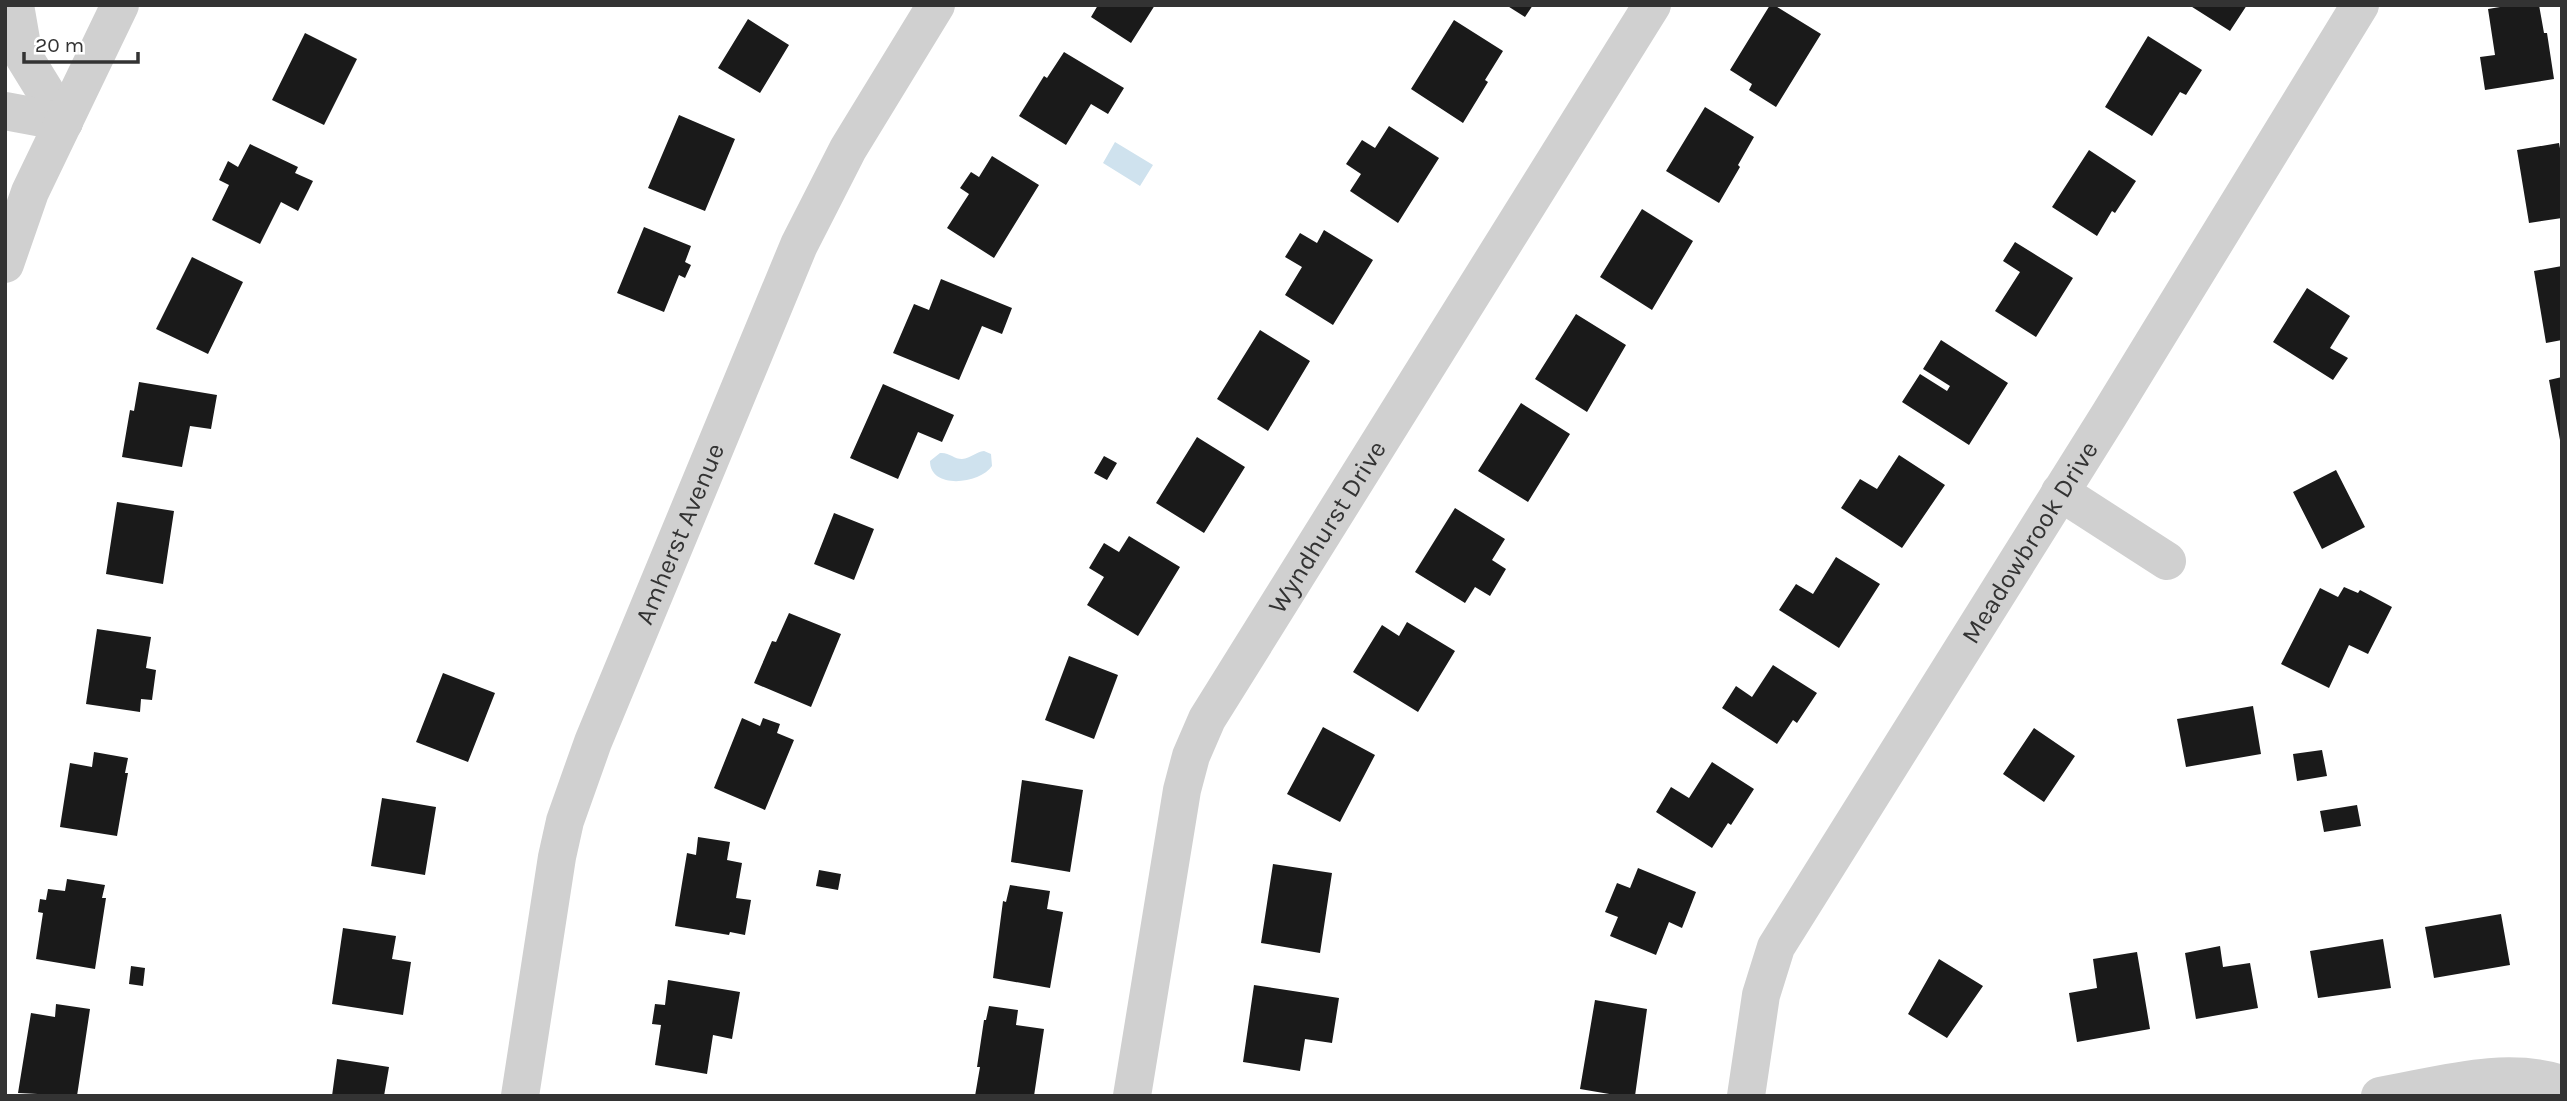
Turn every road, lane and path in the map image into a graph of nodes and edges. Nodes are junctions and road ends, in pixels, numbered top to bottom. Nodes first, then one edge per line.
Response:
1 (15, 5) edge
2 (120, 5) edge
3 (936, 5) edge
4 (1652, 5) edge
5 (2360, 5) edge
6 (5, 111) edge
7 (64, 122) junction
8 (5, 264) edge
9 (2060, 492) junction
10 (2167, 561) dead end
11 (2562, 1084) edge
12 (520, 1096) edge
13 (1132, 1096) edge
14 (1746, 1096) edge
15 (2380, 1096) edge

1 - 7 street
2 - 7 street
3 - 12 street, Amherst Avenue
4 - 13 street, Wyndhurst Drive
5 - 9 street, Meadowbrook Drive
6 - 7 street
7 - 8 street
9 - 10 street
9 - 14 street, Meadowbrook Drive
11 - 15 street

